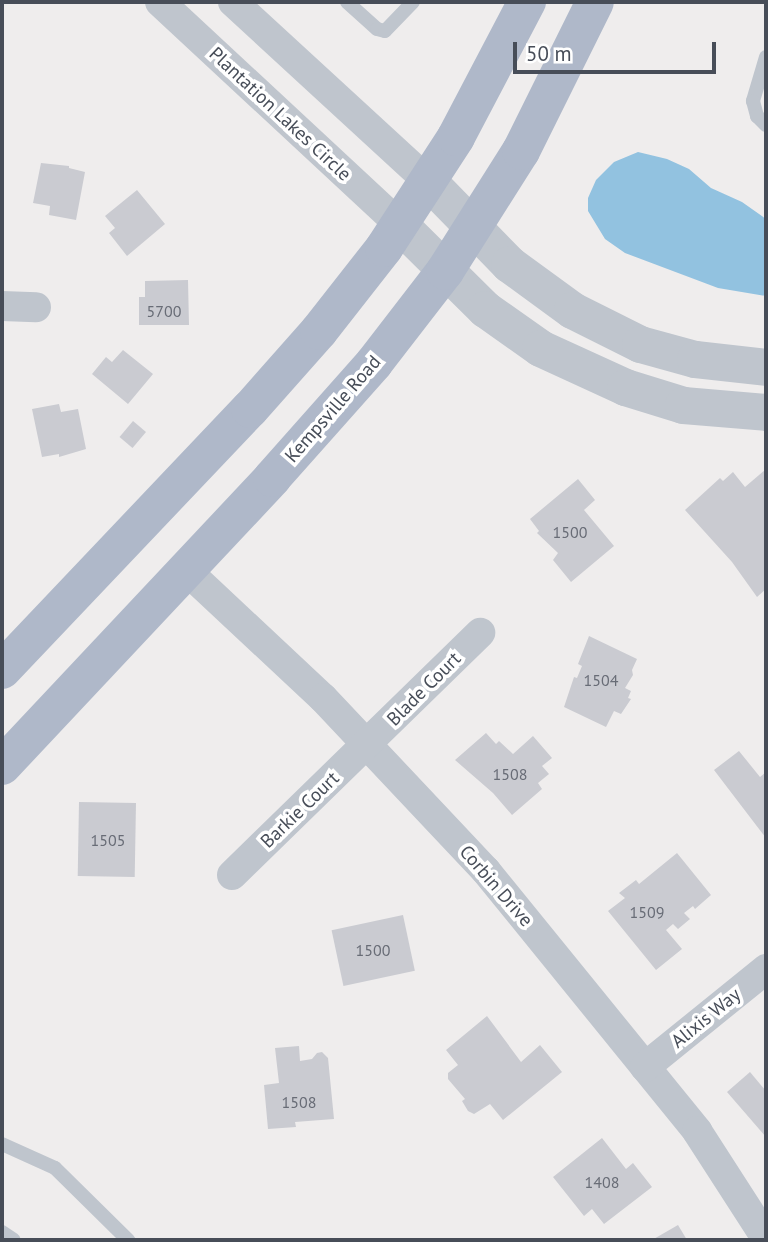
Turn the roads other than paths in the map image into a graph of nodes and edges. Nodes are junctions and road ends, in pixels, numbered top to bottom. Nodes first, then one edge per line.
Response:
1 (233, 2) edge
2 (347, 2) edge
3 (413, 2) edge
4 (527, 2) edge
5 (595, 2) edge
6 (175, 7) edge
7 (766, 57) edge
8 (766, 125) edge
9 (428, 181) junction
10 (400, 225) junction
11 (475, 226) junction
12 (445, 271) junction
13 (2, 306) edge
14 (36, 307) dead end
15 (766, 367) edge
16 (766, 412) edge
17 (186, 569) junction
18 (480, 633) dead end
19 (2, 670) edge
20 (368, 746) junction
21 (2, 766) edge
22 (232, 875) dead end
23 (766, 969) edge
24 (645, 1067) junction
25 (2, 1144) edge
26 (2, 1232) edge
27 (766, 1238) edge
28 (14, 1240) edge
29 (128, 1240) edge

1 - 9 street
2 - 3 lane
4 - 9 main road
5 - 11 main road, Kempsville Road
6 - 10 street, Plantation Lakes Circle
7 - 8 lane
9 - 10 main road
9 - 11 street
10 - 12 street
10 - 19 main road
11 - 12 main road, Kempsville Road
11 - 15 street
12 - 16 street
12 - 17 main road, Kempsville Road
13 - 14 street
17 - 20 street, Corbin Drive
17 - 21 main road, Kempsville Road
18 - 20 street, Blade Court
20 - 22 street, Barkie Court
20 - 24 street, Corbin Drive
23 - 24 street, Alixis Way
24 - 27 street, Corbin Drive
25 - 29 lane
26 - 28 lane

